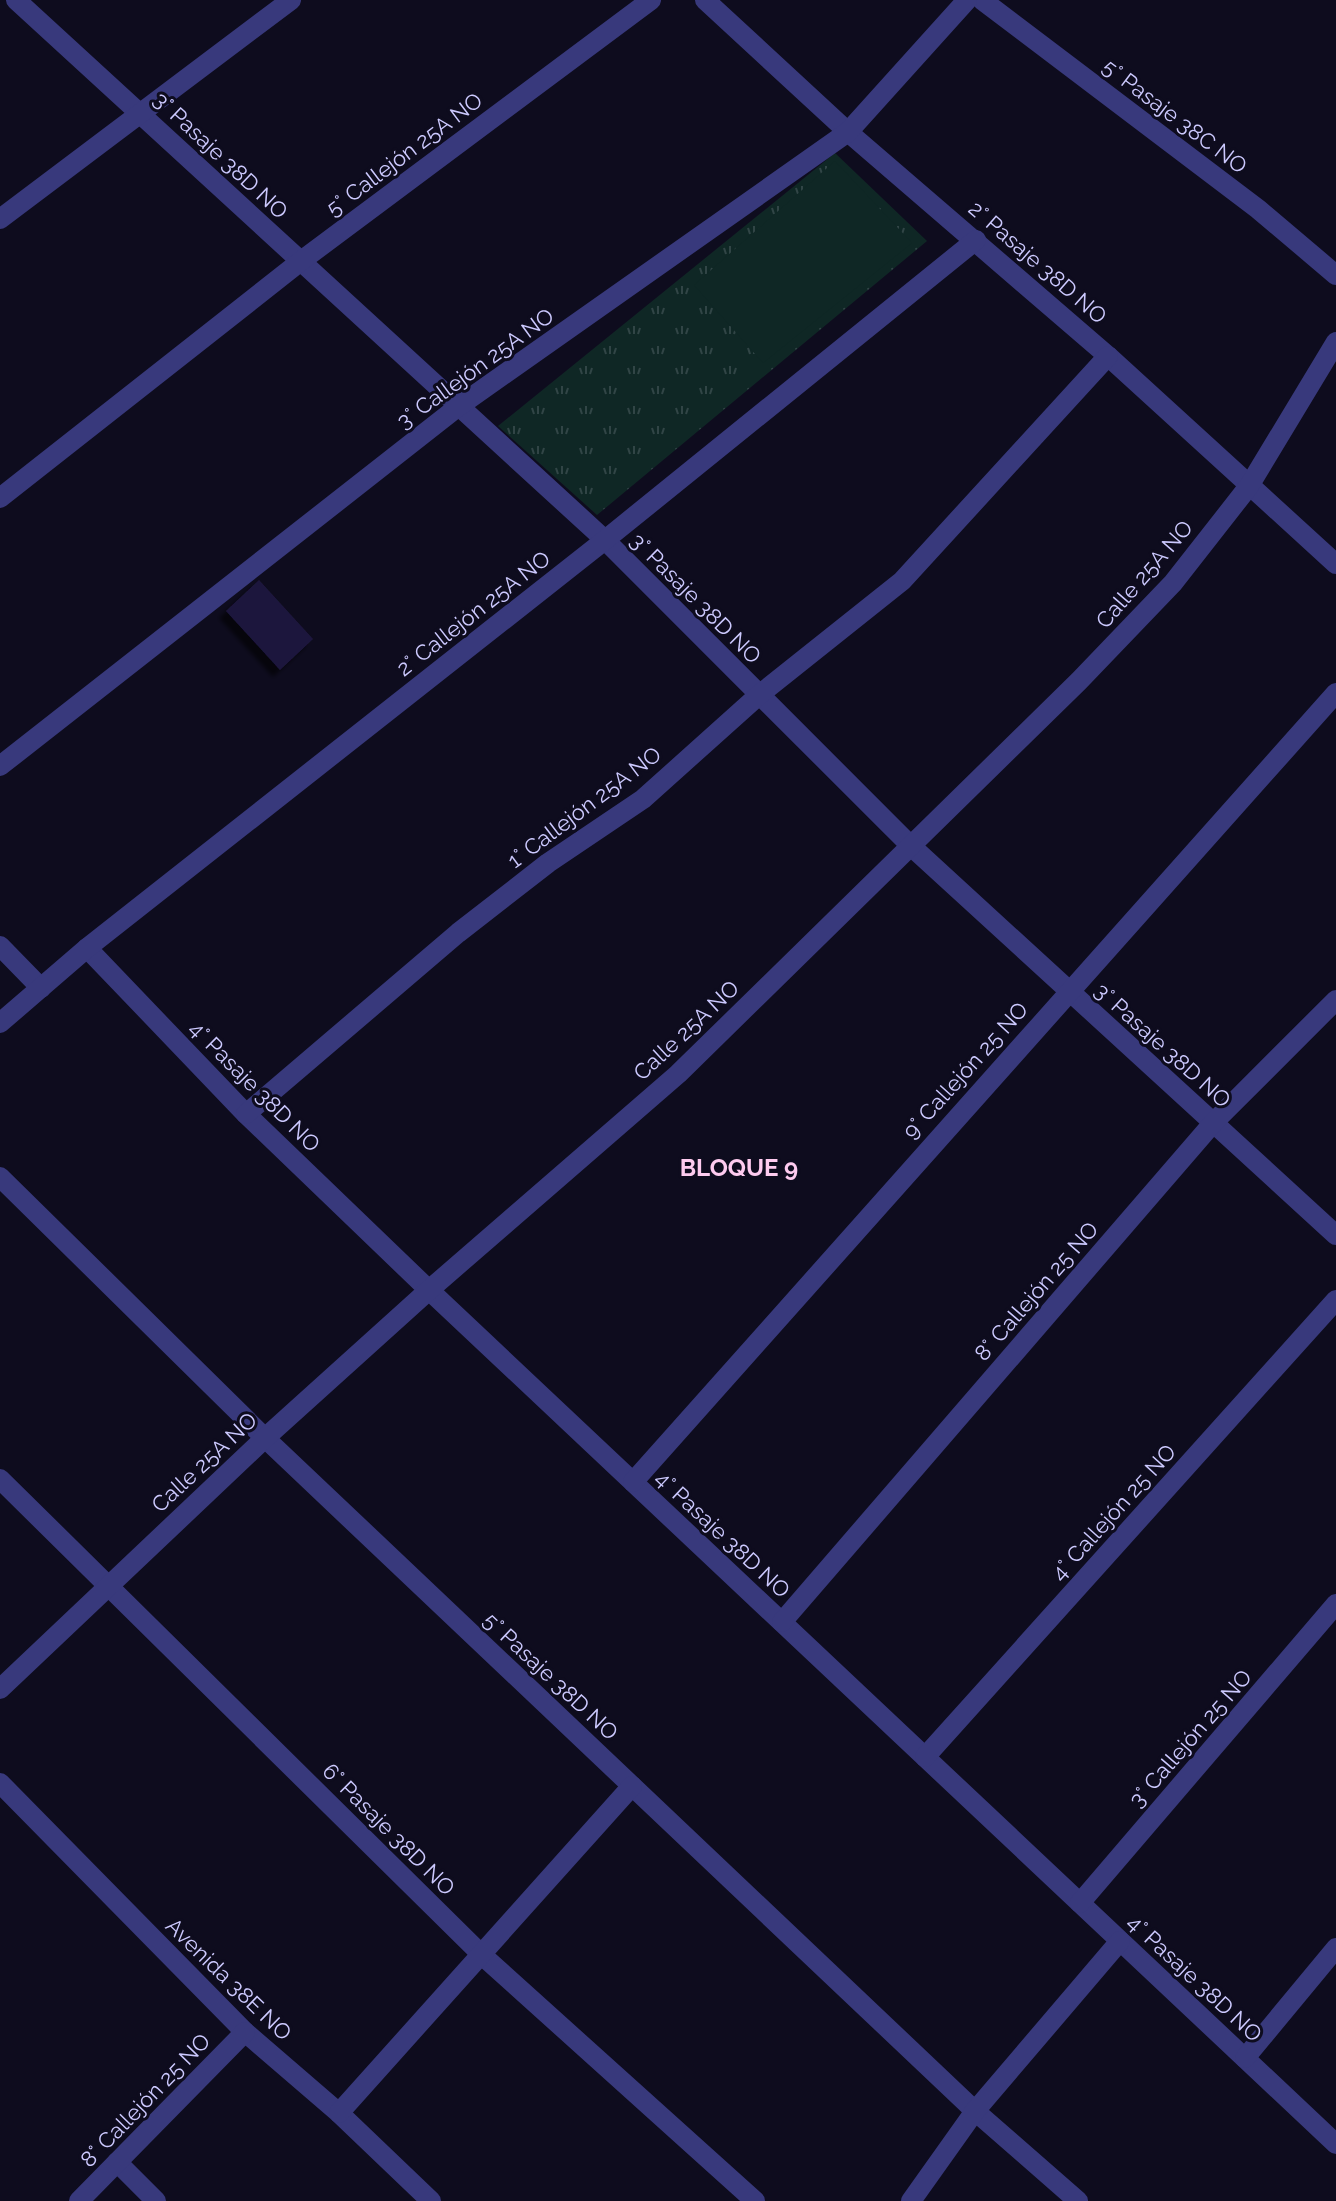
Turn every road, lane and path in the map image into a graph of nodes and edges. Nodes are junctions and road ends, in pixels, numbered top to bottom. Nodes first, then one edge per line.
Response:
1 (16, 0) edge
2 (291, 0) edge
3 (651, 0) edge
4 (705, 0) edge
5 (967, 0) edge
6 (982, 0) edge
7 (141, 114) junction
8 (848, 132) junction
9 (0, 219) edge
10 (976, 240) junction
11 (301, 261) junction
12 (1336, 275) edge
13 (1336, 342) edge
14 (1108, 356) junction
15 (459, 406) junction
16 (1249, 486) junction
17 (0, 498) edge
18 (605, 540) junction
19 (1336, 564) edge
20 (1336, 693) edge
21 (759, 695) junction
22 (0, 766) edge
23 (911, 846) junction
24 (0, 946) edge
25 (87, 948) junction
26 (41, 988) junction
27 (1068, 990) junction
28 (1336, 1000) edge
29 (0, 1023) edge
30 (246, 1114) junction
31 (1213, 1123) junction
32 (0, 1177) edge
33 (1336, 1235) edge
34 (429, 1290) junction
35 (1336, 1300) edge
36 (265, 1438) junction
37 (0, 1479) edge
38 (633, 1482) junction
39 (108, 1585) junction
40 (1336, 1604) edge
41 (782, 1622) junction
42 (0, 1689) edge
43 (925, 1757) junction
44 (0, 1783) edge
45 (632, 1786) junction
46 (1080, 1903) junction
47 (1120, 1941) junction
48 (1336, 1948) edge
49 (483, 1956) junction
50 (245, 2032) junction
51 (1245, 2058) junction
52 (975, 2111) junction
53 (339, 2113) junction
54 (1336, 2144) edge
55 (117, 2162) junction
56 (79, 2201) edge
57 (156, 2201) edge
58 (431, 2201) edge
59 (755, 2201) edge
60 (911, 2201) edge
61 (1078, 2201) edge

1 - 7 street, 3° Pasaje 38D NO
2 - 7 street
3 - 11 street, 5° Callejón 25A NO
4 - 8 street, 2° Pasaje 38D NO
5 - 8 street, 3° Callejón 25A NO
6 - 12 street, 5° Pasaje 38C NO
7 - 9 street
7 - 11 street, 3° Pasaje 38D NO
8 - 10 street, 2° Pasaje 38D NO
8 - 15 street, 3° Callejón 25A NO
10 - 14 street, 2° Pasaje 38D NO
10 - 18 street, 2° Callejón 25A NO
11 - 15 street, 3° Pasaje 38D NO
11 - 17 street, 5° Callejón 25A NO
13 - 16 street, Calle 25A NO
14 - 16 street, 2° Pasaje 38D NO
14 - 21 street, 1° Callejón 25A NO
15 - 18 street, 3° Pasaje 38D NO
15 - 22 street, 3° Callejón 25A NO
16 - 19 street, 2° Pasaje 38D NO
16 - 23 street, Calle 25A NO
18 - 21 street, 3° Pasaje 38D NO
18 - 25 street, 2° Callejón 25A NO
20 - 27 street, 9° Callejón 25 NO
21 - 23 street, 3° Pasaje 38D NO
21 - 30 street, 1° Callejón 25A NO
23 - 27 street, 3° Pasaje 38D NO
23 - 34 street, Calle 25A NO
24 - 26 street
25 - 26 street, 2° Callejón 25A NO
25 - 30 street, 4° Pasaje 38D NO
26 - 29 street, 2° Callejón 25A NO
27 - 31 street, 3° Pasaje 38D NO
27 - 38 street, 9° Callejón 25 NO
28 - 31 street, 8° Callejón 25 NO
30 - 34 street, 4° Pasaje 38D NO
31 - 33 street, 3° Pasaje 38D NO
31 - 41 street, 8° Callejón 25 NO
32 - 36 street, 5° Pasaje 38D NO
34 - 36 street, Calle 25A NO
34 - 38 street, 4° Pasaje 38D NO
35 - 43 street, 4° Callejón 25 NO
36 - 39 street, Calle 25A NO
36 - 45 street, 5° Pasaje 38D NO
37 - 39 street, 6° Pasaje 38D NO
38 - 41 street, 4° Pasaje 38D NO
39 - 42 street, Calle 25A NO
39 - 49 street, 6° Pasaje 38D NO
40 - 46 street, 3° Callejón 25 NO
41 - 43 street, 4° Pasaje 38D NO
43 - 46 street, 4° Pasaje 38D NO
44 - 50 street, Avenida 38E NO
45 - 49 street
45 - 52 street, 5° Pasaje 38D NO
46 - 47 street, 4° Pasaje 38D NO
47 - 51 street, 4° Pasaje 38D NO
47 - 52 street
48 - 51 street
49 - 53 street
49 - 59 street, 6° Pasaje 38D NO
50 - 53 street, Avenida 38E NO
50 - 55 street, 8° Callejón 25 NO
51 - 54 street, 4° Pasaje 38D NO
52 - 60 street
52 - 61 street, 5° Pasaje 38D NO
53 - 58 street, Avenida 38E NO
55 - 56 street, 8° Callejón 25 NO
55 - 57 street

